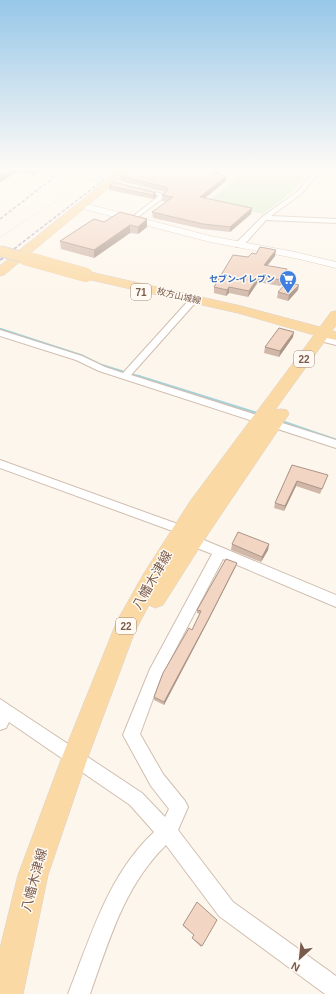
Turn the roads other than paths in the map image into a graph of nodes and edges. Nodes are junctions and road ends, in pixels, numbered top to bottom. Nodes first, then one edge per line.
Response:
1 (73, 214) edge
2 (119, 214) edge
3 (139, 214) edge
4 (269, 214) edge
5 (134, 218) junction
6 (264, 218) junction
7 (336, 221) edge
8 (240, 245) junction
9 (0, 251) edge
10 (21, 256) junction
11 (45, 262) junction
12 (336, 265) edge
13 (0, 272) edge
14 (192, 302) junction
15 (241, 310) junction
16 (336, 315) edge
17 (0, 333) edge
18 (330, 337) edge
19 (125, 376) junction
20 (267, 422) junction
21 (336, 444) edge
22 (0, 464) edge
23 (187, 535) junction
24 (220, 552) junction
25 (336, 600) edge
26 (2, 713) edge
27 (79, 760) junction
28 (167, 832) junction
29 (9, 983) edge
30 (336, 989) edge
31 (78, 994) edge

1 - 10 main road
2 - 5 street
3 - 5 street
4 - 6 street
5 - 8 street
6 - 7 street
6 - 8 street
8 - 12 street
9 - 15 main road, 枚方山城線 / 71, bridge
10 - 11 main road, 71
10 - 13 main road
11 - 14 main road, 71
11 - 15 main road, 71
14 - 15 main road, 71
14 - 19 street
15 - 18 main road, 枚方山城線 / 71
16 - 18 main road, 八幡木津線 / 22
17 - 19 street
18 - 20 main road, 八幡木津線 / 22
19 - 20 street
20 - 21 street
20 - 23 main road, 八幡木津線 / 22
22 - 23 street
23 - 24 street
23 - 27 main road, 八幡木津線 / 22
24 - 25 street
24 - 28 street
26 - 27 street
27 - 28 street
27 - 29 main road, 八幡木津線 / 22
28 - 30 street
28 - 31 street

